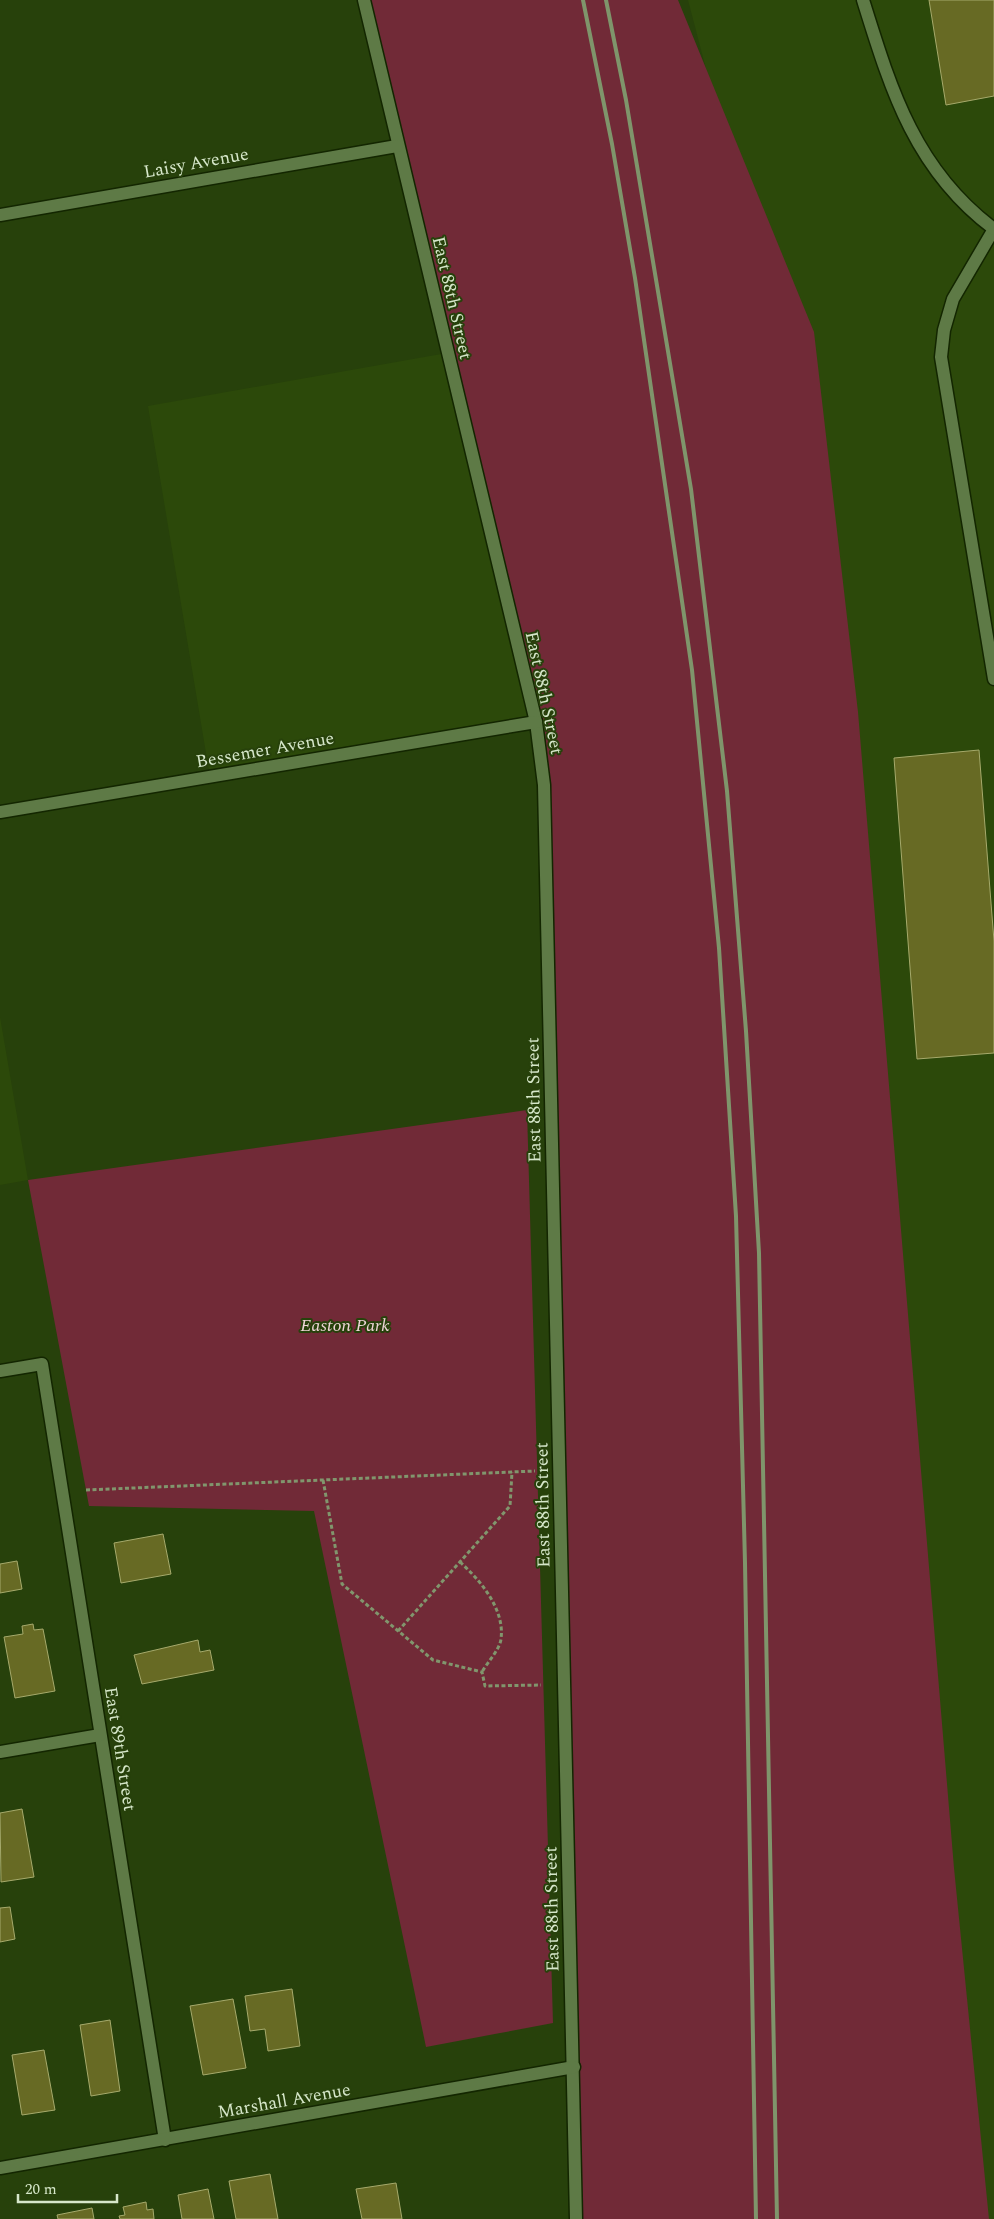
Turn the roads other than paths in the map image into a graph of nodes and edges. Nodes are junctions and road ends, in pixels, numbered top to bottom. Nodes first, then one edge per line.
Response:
1 (364, 0) edge
2 (863, 0) edge
3 (397, 146) junction
4 (0, 215) edge
5 (994, 229) edge
6 (994, 679) edge
7 (536, 722) junction
8 (0, 812) edge
9 (0, 1372) edge
10 (100, 1735) junction
11 (0, 1752) edge
12 (574, 2067) junction
13 (165, 2140) junction
14 (0, 2168) edge
15 (576, 2219) edge

1 - 3 street, East 88th Street
2 - 5 street
3 - 4 street, Laisy Avenue
3 - 7 street, East 88th Street
5 - 6 street
7 - 8 street, Bessemer Avenue
7 - 12 street, East 88th Street
9 - 10 street, East 89th Street
10 - 11 street
10 - 13 street, East 89th Street
12 - 13 street, Marshall Avenue
12 - 15 street, East 88th Street
13 - 14 street, Marshall Avenue

